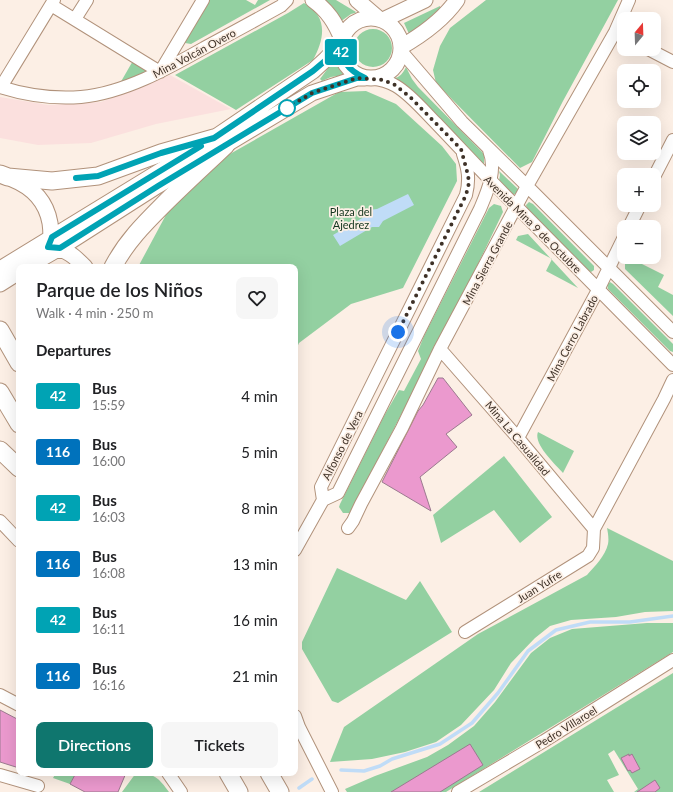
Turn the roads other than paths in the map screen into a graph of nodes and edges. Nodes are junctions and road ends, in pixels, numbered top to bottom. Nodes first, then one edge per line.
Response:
1 (87, 0) edge
2 (203, 0) edge
3 (287, 0) edge
4 (313, 0) edge
5 (425, 0) edge
6 (457, 0) edge
7 (629, 0) edge
8 (362, 1) edge
9 (53, 2) edge
10 (626, 12) edge
11 (75, 19) junction
12 (381, 20) junction
13 (617, 38) edge
14 (342, 41) junction
15 (401, 49) junction
16 (661, 56) edge
17 (673, 62) edge
18 (160, 72) junction
19 (367, 78) junction
20 (0, 87) edge
21 (673, 140) edge
22 (220, 141) junction
23 (461, 149) junction
24 (489, 150) junction
25 (659, 168) edge
26 (4, 176) edge
27 (491, 182) junction
28 (527, 186) junction
29 (517, 206) junction
30 (47, 248) junction
31 (617, 250) edge
32 (30, 264) edge
33 (82, 264) edge
34 (115, 264) edge
35 (608, 267) junction
36 (0, 269) edge
37 (16, 274) edge
38 (0, 284) edge
39 (598, 290) junction
40 (0, 330) edge
41 (673, 332) edge
42 (440, 349) junction
43 (16, 358) edge
44 (673, 365) edge
45 (673, 380) edge
46 (0, 392) edge
47 (16, 419) edge
48 (518, 438) junction
49 (0, 450) edge
50 (16, 465) edge
51 (323, 500) junction
52 (0, 521) edge
53 (348, 528) dead end
54 (594, 529) junction
55 (16, 538) edge
56 (298, 545) edge
57 (465, 632) dead end
58 (673, 660) edge
59 (0, 695) edge
60 (16, 703) edge
61 (298, 724) edge
62 (0, 775) edge
63 (170, 776) edge
64 (230, 776) edge
65 (38, 786) dead end
66 (181, 792) edge
67 (239, 792) edge
68 (332, 792) edge
69 (458, 792) edge

1 - 11 street
2 - 18 street
3 - 18 street, Mina Volcán Overo
4 - 14 main road
5 - 12 main road
6 - 15 main road
7 - 10 street, Mina Sierra Grande
8 - 12 main road
9 - 11 street
9 - 20 street
11 - 18 street
12 - 14 main road
12 - 15 main road
13 - 28 street, Mina Sierra Grande
14 - 19 main road
14 - 22 main road
15 - 19 main road
15 - 24 street, Avenida Mina 9 de Octubre
16 - 17 street
18 - 20 street, Mina Volcán Overo
19 - 22 main road
19 - 23 street, Avenida Mina 9 de Octubre
21 - 25 street
22 - 26 highway
22 - 30 main road
22 - 34 highway
23 - 27 street, Avenida Mina 9 de Octubre
23 - 51 street, Alfonso de Vera
24 - 27 street, Alfonso de Vera
24 - 28 street, Avenida Mina 9 de Octubre
26 - 30 main road
27 - 29 street, Avenida Mina 9 de Octubre
27 - 51 street, Alfonso de Vera
28 - 29 street, Mina Sierra Grande
28 - 35 street, Avenida Mina 9 de Octubre
29 - 39 street, Avenida Mina 9 de Octubre
29 - 42 street, Mina Sierra Grande
30 - 32 main road
30 - 33 main road
30 - 36 main road
31 - 35 street, Mina Cerro Labrado
35 - 39 street, Mina Cerro Labrado
35 - 41 street, Avenida Mina 9 de Octubre
37 - 38 main road
39 - 44 street, Avenida Mina 9 de Octubre
39 - 48 street, Mina Cerro Labrado
40 - 43 highway
42 - 48 street, Mina La Casualidad
42 - 53 street, Mina Sierra Grande
45 - 54 street
46 - 47 highway
48 - 54 street, Mina La Casualidad
49 - 50 highway
51 - 56 street
52 - 55 street
54 - 57 street, Juan Yufre
58 - 69 street, Pedro Villaroel
59 - 60 street
61 - 68 street
62 - 65 street
63 - 66 street
64 - 67 highway

